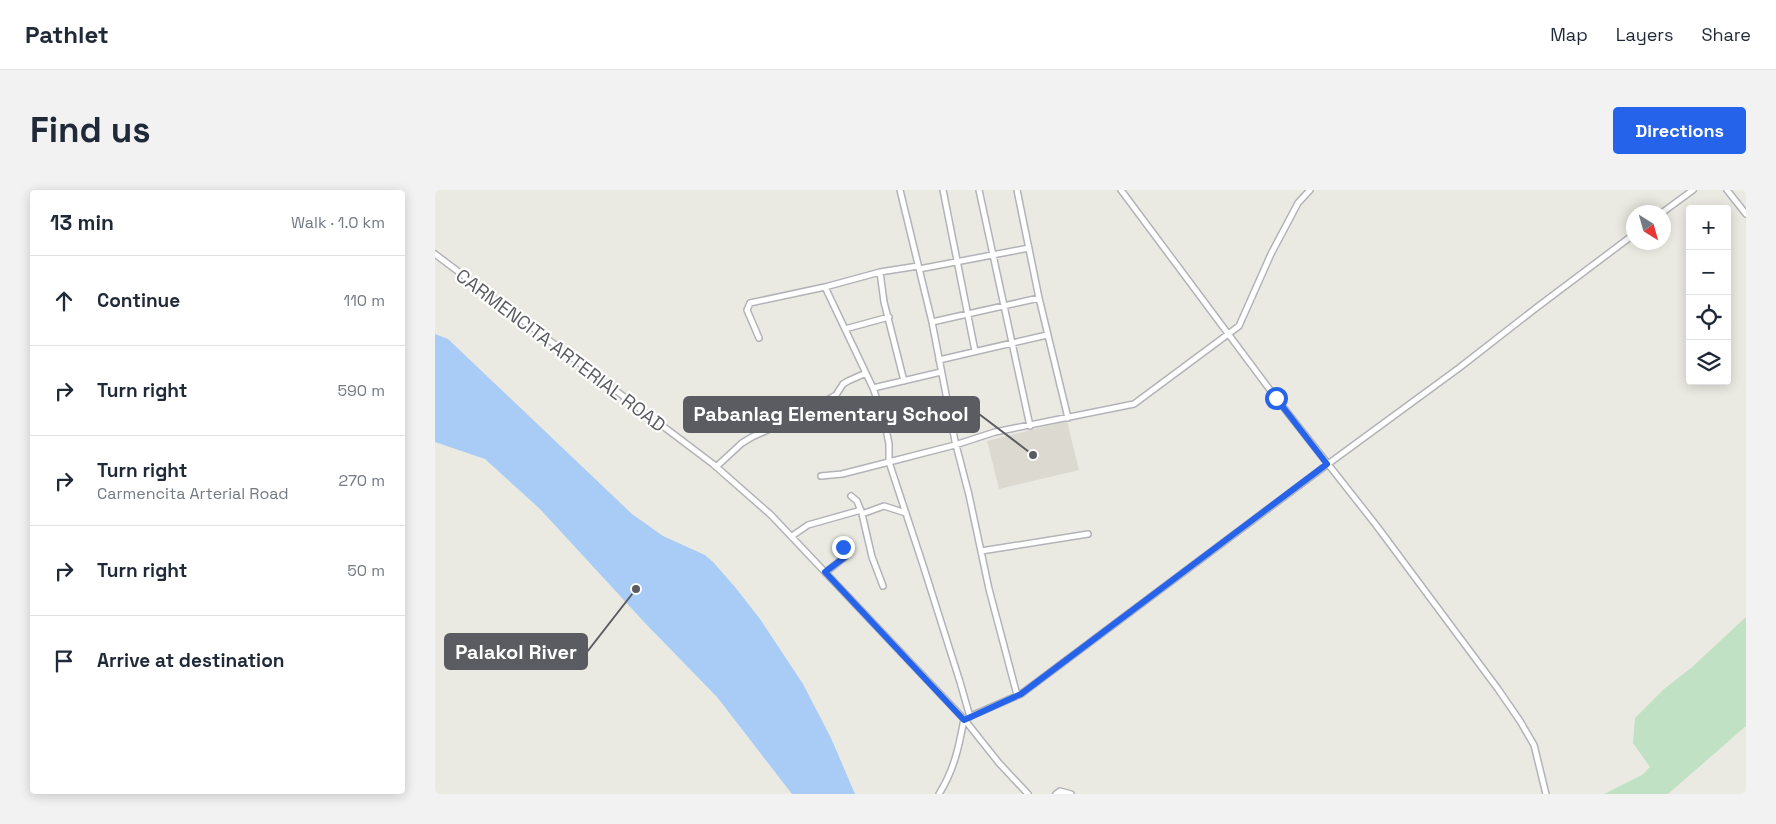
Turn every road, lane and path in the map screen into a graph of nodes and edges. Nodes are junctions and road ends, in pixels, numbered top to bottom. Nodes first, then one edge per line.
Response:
1 (900, 190) edge
2 (943, 190) edge
3 (979, 190) edge
4 (1017, 190) edge
5 (1121, 190) edge
6 (1310, 190) edge
7 (1693, 190) edge
8 (1727, 190) edge
9 (1671, 206) edge
10 (1746, 214) edge
11 (1626, 240) edge
12 (1029, 248) junction
13 (435, 254) edge
14 (993, 255) junction
15 (957, 261) junction
16 (919, 268) junction
17 (881, 272) junction
18 (825, 287) junction
19 (1039, 298) junction
20 (1004, 306) junction
21 (968, 314) junction
22 (889, 316) junction
23 (932, 322) junction
24 (845, 329) junction
25 (1228, 334) junction
26 (1047, 335) junction
27 (759, 338) dead end
28 (1012, 343) junction
29 (975, 351) junction
30 (939, 360) junction
31 (941, 372) junction
32 (866, 373) junction
33 (904, 381) junction
34 (873, 388) junction
35 (1067, 418) junction
36 (1030, 426) junction
37 (955, 445) junction
38 (889, 462) junction
39 (1327, 464) junction
40 (716, 467) junction
41 (821, 476) dead end
42 (851, 496) dead end
43 (862, 512) junction
44 (906, 513) junction
45 (1088, 534) dead end
46 (792, 536) junction
47 (843, 547) dead end
48 (981, 551) junction
49 (825, 572) junction
50 (883, 586) dead end
51 (1017, 695) junction
52 (967, 718) junction
53 (939, 794) edge
54 (1028, 794) edge
55 (1056, 794) edge
56 (1071, 794) edge
57 (1546, 794) edge

1 - 16 street
2 - 15 street
3 - 14 street
4 - 12 street
5 - 25 street
6 - 25 street
7 - 9 street
8 - 10 street
11 - 39 street
12 - 14 street
12 - 19 street
13 - 40 street, CARMENCITA ARTERIAL ROAD
14 - 15 street
14 - 20 street
15 - 16 street
15 - 21 street
16 - 17 street
16 - 23 street
17 - 18 street
17 - 22 street
18 - 24 street
18 - 27 street
19 - 20 street
19 - 26 street
20 - 21 street
20 - 28 street
21 - 23 street
21 - 29 street
22 - 24 street
22 - 33 street
23 - 30 street
24 - 32 street
25 - 35 street
25 - 39 street
26 - 28 street
26 - 35 street
28 - 29 street
28 - 36 street
29 - 30 street
30 - 31 street
31 - 33 street
31 - 37 street
32 - 34 street
32 - 40 street
33 - 34 street
34 - 38 street
35 - 36 street
36 - 37 street
37 - 38 street
37 - 48 street
38 - 41 street
38 - 44 street
39 - 51 street
39 - 57 street
40 - 46 street, CARMENCITA ARTERIAL ROAD
42 - 43 street
43 - 44 street
43 - 46 street
43 - 50 street
44 - 52 street
45 - 48 street
46 - 49 street, CARMENCITA ARTERIAL ROAD
47 - 49 street
48 - 51 street
49 - 52 street, CARMENCITA ARTERIAL ROAD
51 - 52 street
52 - 53 street
52 - 54 street, CARMENCITA ARTERIAL ROAD
55 - 56 street

